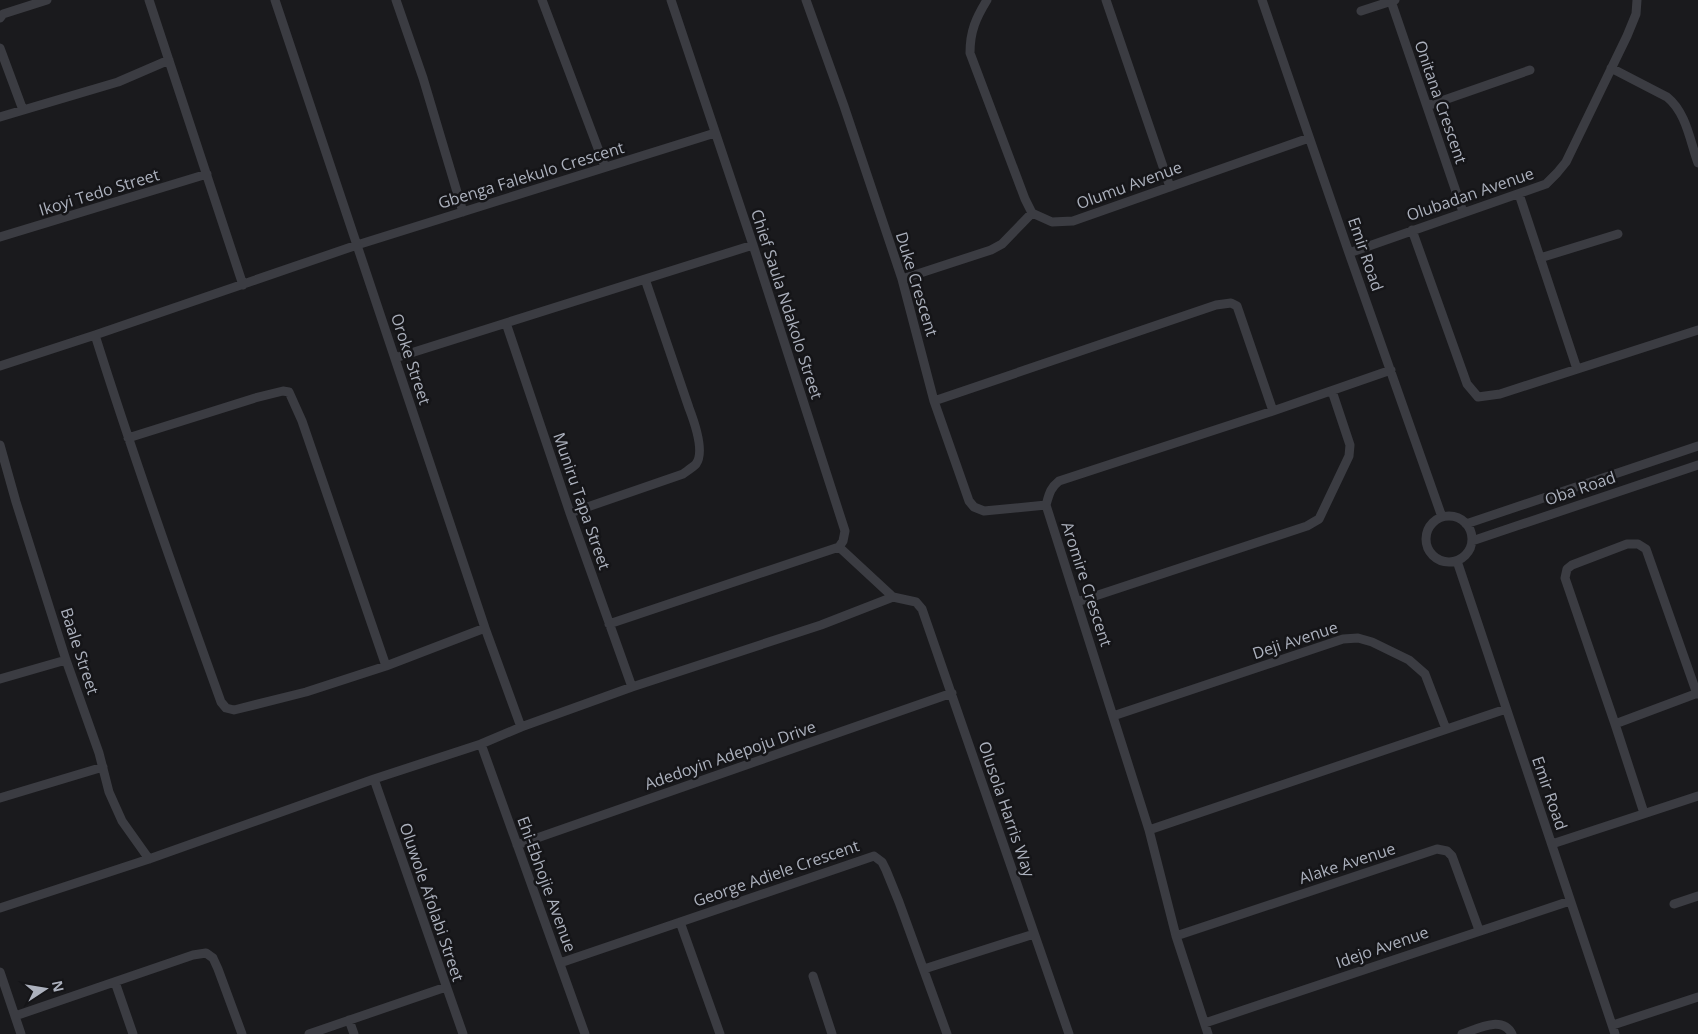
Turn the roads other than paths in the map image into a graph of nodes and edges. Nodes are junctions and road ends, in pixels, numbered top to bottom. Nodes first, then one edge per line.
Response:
1 (46, 0) edge
2 (149, 0) edge
3 (275, 0) edge
4 (396, 0) edge
5 (542, 0) edge
6 (671, 0) edge
7 (806, 0) edge
8 (987, 0) edge
9 (1106, 0) edge
10 (1262, 0) edge
11 (1637, 0) edge
12 (1393, 1) edge
13 (1362, 11) dead end
14 (0, 18) edge
15 (0, 48) edge
16 (169, 60) junction
17 (1611, 68) junction
18 (1530, 70) dead end
19 (1427, 106) junction
20 (23, 110) junction
21 (0, 117) edge
22 (715, 133) junction
23 (1309, 138) junction
24 (1698, 163) edge
25 (605, 167) junction
26 (207, 174) junction
27 (1170, 187) junction
28 (1519, 194) junction
29 (463, 212) junction
30 (1463, 212) junction
31 (1032, 213) junction
32 (1412, 230) junction
33 (1618, 234) dead end
34 (0, 238) edge
35 (357, 245) junction
36 (753, 245) junction
37 (1349, 253) junction
38 (1540, 258) junction
39 (645, 279) junction
40 (902, 279) junction
41 (243, 285) junction
42 (506, 323) junction
43 (1698, 330) edge
44 (95, 336) junction
45 (394, 358) junction
46 (0, 366) edge
47 (1577, 369) junction
48 (1391, 370) junction
49 (1332, 391) junction
50 (934, 400) junction
51 (1273, 411) junction
52 (128, 438) junction
53 (0, 445) edge
54 (1694, 448) edge
55 (1644, 464) junction
56 (1697, 465) edge
57 (1648, 481) junction
58 (1046, 505) junction
59 (570, 513) junction
60 (1442, 517) junction
61 (1466, 524) junction
62 (1472, 541) junction
63 (839, 547) junction
64 (1457, 561) junction
65 (893, 597) junction
66 (1077, 602) junction
67 (609, 624) junction
68 (485, 628) junction
69 (66, 660) junction
70 (386, 666) junction
71 (0, 679) edge
72 (632, 687) junction
73 (952, 693) junction
74 (1697, 694) edge
75 (1506, 709) junction
76 (1113, 716) junction
77 (1615, 724) junction
78 (521, 727) junction
79 (1446, 728) junction
80 (481, 744) junction
81 (103, 767) junction
82 (374, 779) junction
83 (1698, 796) edge
84 (0, 798) edge
85 (1644, 813) junction
86 (1149, 830) junction
87 (1552, 844) junction
88 (517, 845) junction
89 (149, 859) junction
90 (1698, 896) edge
91 (1570, 901) junction
92 (1674, 904) dead end
93 (0, 908) edge
94 (680, 922) junction
95 (1479, 930) junction
96 (1034, 934) junction
97 (1176, 936) junction
98 (560, 963) junction
99 (924, 968) junction
100 (0, 972) edge
101 (813, 976) dead end
102 (115, 982) junction
103 (446, 987) junction
104 (1698, 997) edge
105 (15, 1016) junction
106 (349, 1020) junction
107 (1205, 1023) junction
108 (1614, 1030) edge
109 (22, 1034) edge
110 (133, 1034) edge
111 (242, 1034) edge
112 (309, 1034) edge
113 (354, 1034) edge
114 (463, 1034) edge
115 (586, 1034) edge
116 (720, 1034) edge
117 (832, 1034) edge
118 (947, 1034) edge
119 (1069, 1034) edge
120 (1208, 1034) edge
121 (1462, 1034) edge
122 (1512, 1034) edge

1 - 14 street
2 - 16 street
3 - 35 street, Oroke Street
4 - 29 street
5 - 25 street
6 - 22 street, Chief Saula Ndakolo Street
7 - 40 street, Duke Crescent
8 - 31 street
9 - 27 street
10 - 23 street, Emir Road
11 - 17 street, Olubadan Avenue
12 - 13 street, Onitana Crescent
12 - 19 street, Onitana Crescent
15 - 20 street
16 - 20 street
16 - 26 street
17 - 24 street
17 - 28 street, Olubadan Avenue
18 - 19 street
19 - 30 street, Onitana Crescent
20 - 21 street
22 - 25 street, Gbenga Falekulo Crescent
22 - 36 street, Chief Saula Ndakolo Street
23 - 27 street, Olumu Avenue
23 - 37 street, Emir Road
25 - 29 street, Gbenga Falekulo Crescent
26 - 34 street, Ikoyi Tedo Street
26 - 41 street
27 - 31 street, Olumu Avenue
28 - 30 street, Olubadan Avenue
28 - 38 street
29 - 35 street, Gbenga Falekulo Crescent
30 - 32 street, Olubadan Avenue
31 - 40 street
32 - 37 street, Olubadan Avenue
32 - 47 street
33 - 38 street
35 - 41 street, Gbenga Falekulo Crescent
35 - 45 street, Oroke Street
36 - 39 street
36 - 63 street, Chief Saula Ndakolo Street
37 - 48 street, Emir Road
38 - 47 street
39 - 42 street
39 - 59 street
40 - 50 street, Duke Crescent
41 - 44 street, Gbenga Falekulo Crescent
42 - 45 street
42 - 59 street, Muniru Tapa Street
43 - 47 street
44 - 46 street, Gbenga Falekulo Crescent
44 - 52 street
45 - 68 street, Oroke Street
48 - 49 street, Aromire Crescent
48 - 60 street, Emir Road
49 - 51 street, Aromire Crescent
49 - 66 street
50 - 51 street
50 - 58 street, Duke Crescent
51 - 58 street, Aromire Crescent
52 - 70 street
52 - 70 street
53 - 69 street, Baale Street
54 - 55 street
54 - 56 street
55 - 57 street
55 - 61 street
56 - 57 street, Oba Road
57 - 62 street, Oba Road
58 - 66 street, Aromire Crescent
59 - 67 street, Muniru Tapa Street
60 - 61 street
60 - 64 street
61 - 62 street
62 - 64 street
63 - 65 street
63 - 67 street
64 - 75 street, Emir Road
65 - 72 street
65 - 73 street, Olusola Harris Way
66 - 76 street, Aromire Crescent
67 - 72 street, Muniru Tapa Street
68 - 70 street
68 - 78 street, Oroke Street
69 - 71 street
69 - 81 street, Baale Street
72 - 78 street
73 - 88 street, Adedoyin Adepoju Drive
73 - 96 street, Olusola Harris Way
74 - 77 street
74 - 77 street
75 - 79 street
75 - 87 street, Emir Road
76 - 79 street, Deji Avenue
76 - 86 street, Aromire Crescent
77 - 85 street
78 - 80 street
79 - 86 street
80 - 82 street
80 - 88 street, Ehi-Ebhojie Avenue
81 - 84 street
81 - 89 street, Baale Street
82 - 89 street
82 - 103 street, Oluwole Afolabi Street
83 - 85 street
85 - 87 street
86 - 97 street, Aromire Crescent
87 - 91 street, Emir Road
88 - 98 street, Ehi-Ebhojie Avenue
89 - 93 street
90 - 92 street
91 - 95 street, Idejo Avenue
91 - 108 street, Emir Road
94 - 98 street, George Adiele Crescent
94 - 99 street, George Adiele Crescent
94 - 116 street
95 - 97 street, Alake Avenue
95 - 107 street, Idejo Avenue
96 - 99 street
96 - 119 street, Olusola Harris Way
97 - 107 street, Aromire Crescent
98 - 115 street, Ehi-Ebhojie Avenue
99 - 118 street, George Adiele Crescent
100 - 105 street
101 - 117 street
102 - 105 street
102 - 110 street
102 - 111 street
103 - 106 street
103 - 114 street, Oluwole Afolabi Street
104 - 108 street
105 - 109 street
106 - 112 street
106 - 113 street
107 - 120 street, Aromire Crescent
121 - 122 street

